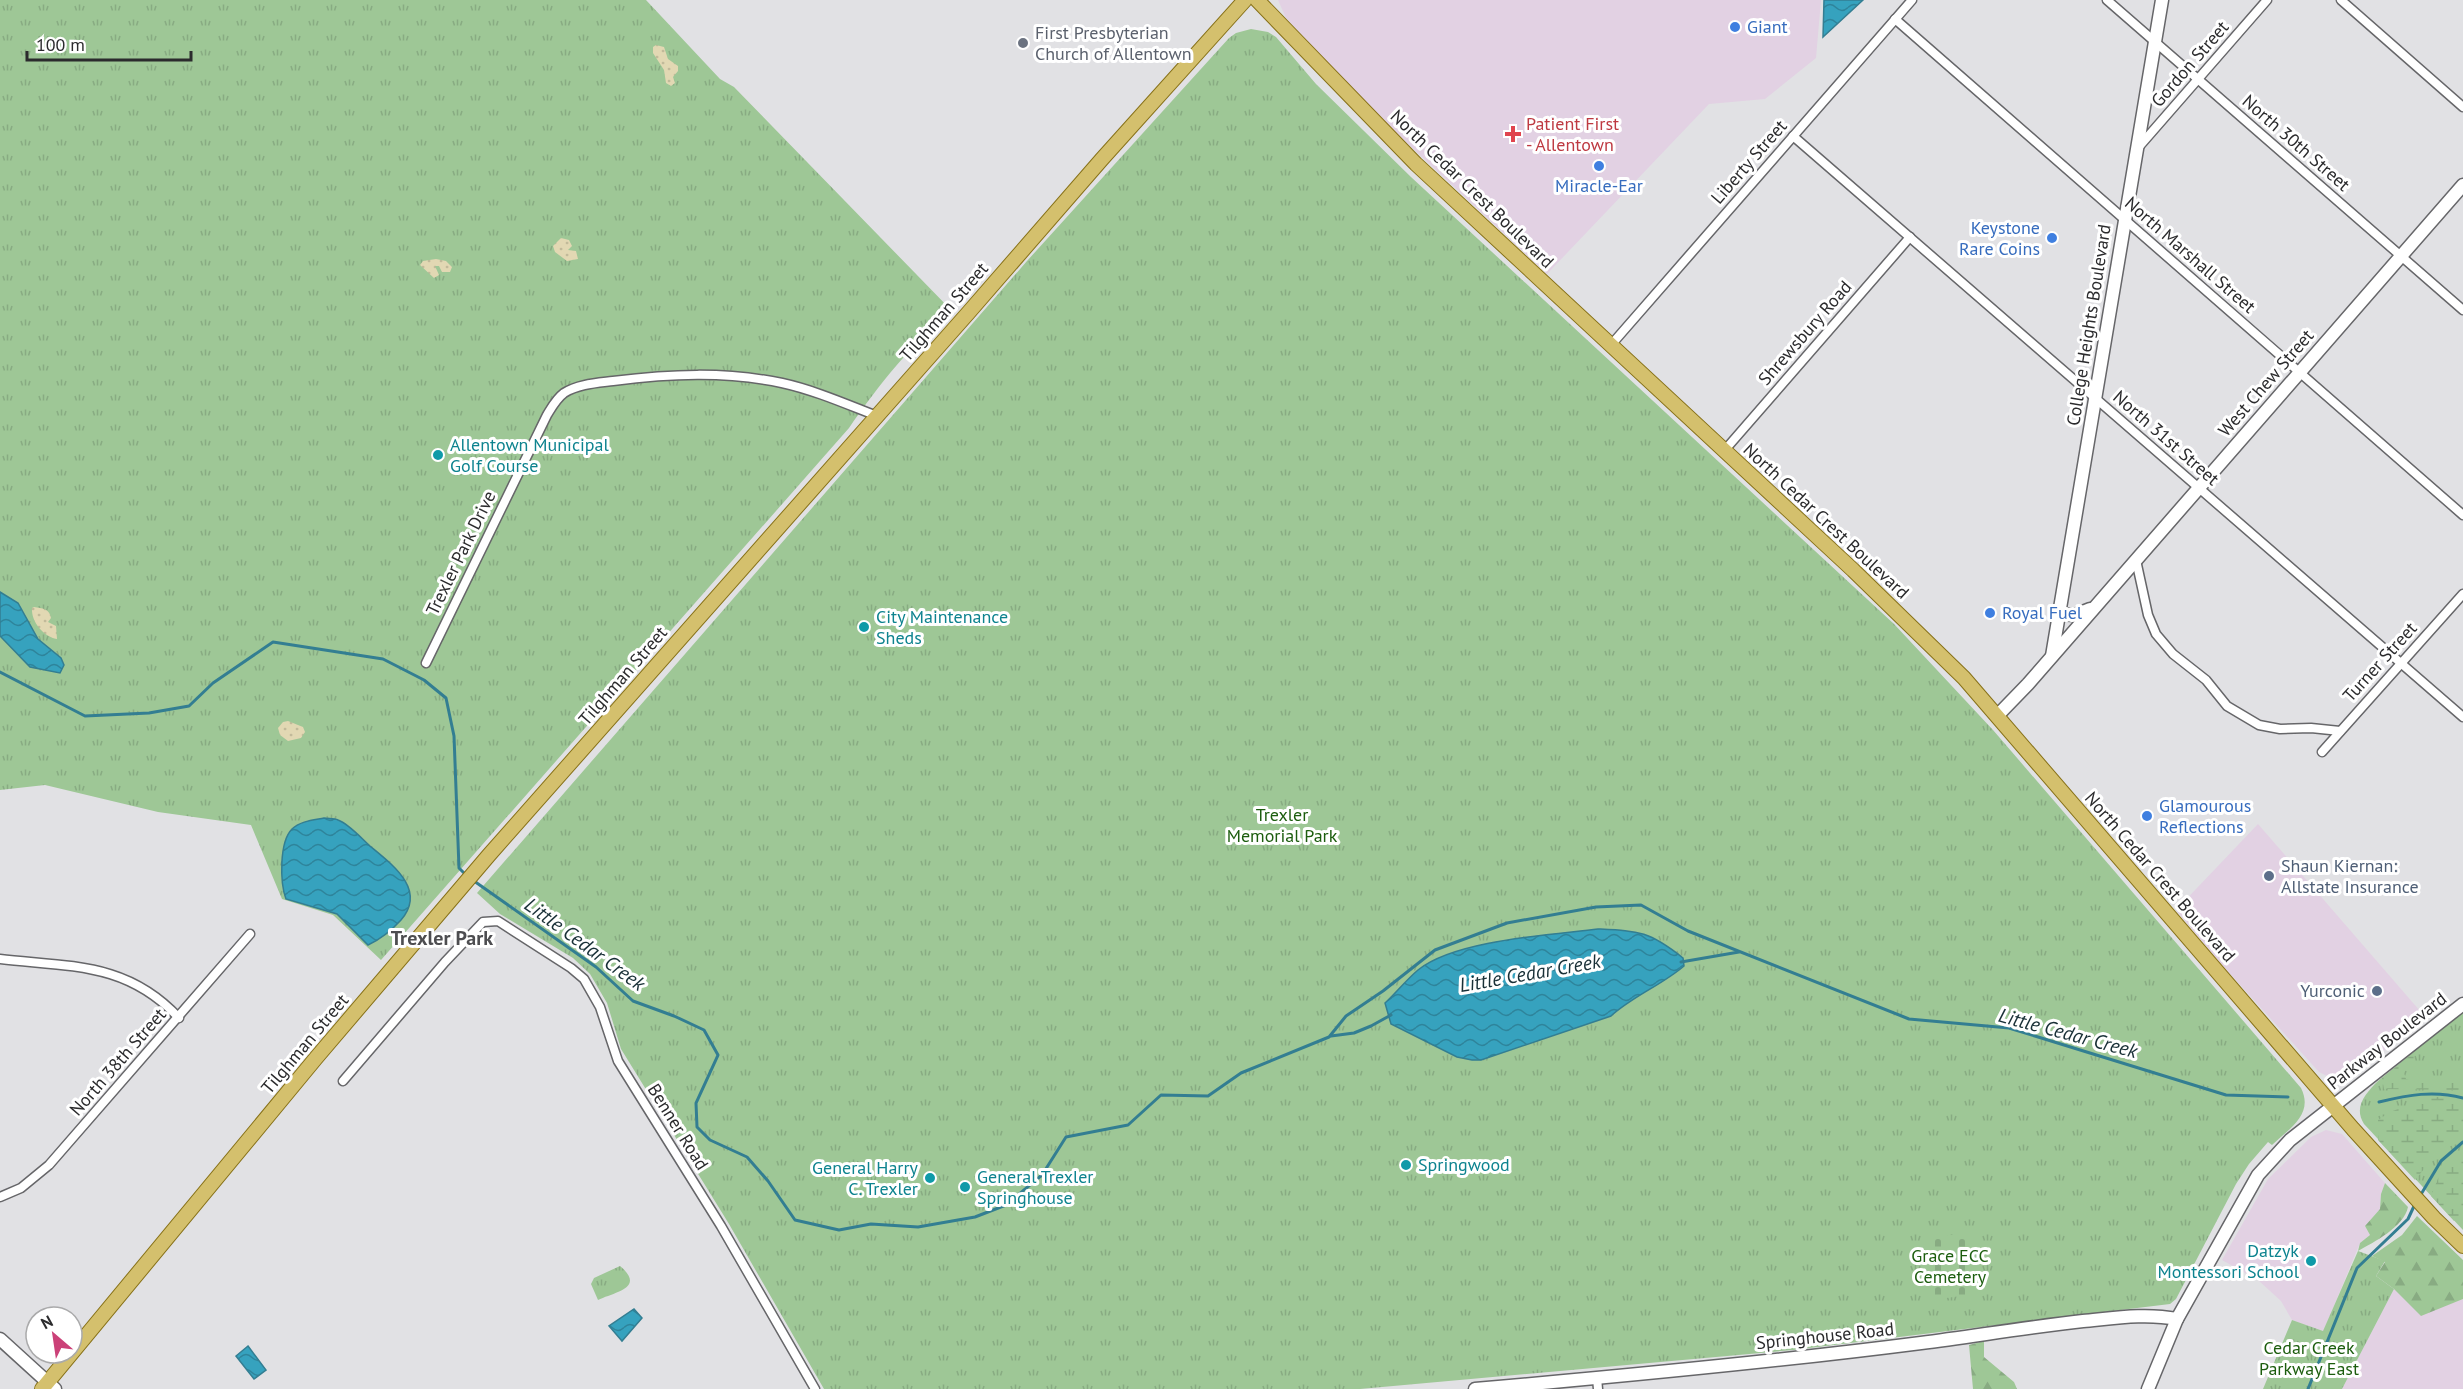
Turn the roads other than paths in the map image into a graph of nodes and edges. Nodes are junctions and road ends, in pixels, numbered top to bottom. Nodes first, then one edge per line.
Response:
1 (1245, 0) edge
2 (1257, 0) edge
3 (1912, 0) edge
4 (2107, 0) edge
5 (2162, 0) edge
6 (2267, 0) edge
7 (2341, 0) edge
8 (1895, 19) junction
9 (2155, 41) junction
10 (2198, 79) junction
11 (2463, 106) edge
12 (1793, 136) junction
13 (2137, 149) junction
14 (2463, 185) edge
15 (2125, 220) junction
16 (1910, 237) junction
17 (2401, 256) junction
18 (2463, 310) edge
19 (1611, 345) junction
20 (2300, 372) junction
21 (2095, 398) junction
22 (877, 416) junction
23 (1724, 451) junction
24 (2199, 488) junction
25 (2463, 515) edge
26 (2136, 560) junction
27 (2463, 594) edge
28 (2097, 605) junction
29 (2059, 614) junction
30 (2052, 657) junction
31 (426, 663) dead end
32 (2401, 663) junction
33 (1997, 716) junction
34 (2463, 717) edge
35 (2340, 731) junction
36 (2322, 752) dead end
37 (250, 934) dead end
38 (0, 959) edge
39 (2463, 1004) edge
40 (179, 1018) junction
41 (343, 1081) dead end
42 (2333, 1106) junction
43 (0, 1197) edge
44 (2463, 1246) edge
45 (2178, 1319) junction
46 (0, 1340) edge
47 (1597, 1384) edge
48 (48, 1387) edge
49 (814, 1388) edge
50 (1475, 1389) edge
51 (2148, 1389) edge

1 - 22 main road, Tilghman Street
2 - 19 main road, North Cedar Crest Boulevard
3 - 8 street, Liberty Street
4 - 9 street, North 30th Street
5 - 9 street, College Heights Boulevard
6 - 10 street, Gordon Street
7 - 11 street
8 - 12 street, Liberty Street
8 - 15 street, North Marshall Street
9 - 10 street, North 30th Street
9 - 13 street, College Heights Boulevard
10 - 13 street, Gordon Street
10 - 17 street, North 30th Street
12 - 16 street, North 31st Street
12 - 19 street, Liberty Street
13 - 15 street, College Heights Boulevard
14 - 17 street, West Chew Street
15 - 20 street, North Marshall Street
15 - 21 street, College Heights Boulevard
16 - 21 street, North 31st Street
16 - 23 street, Shrewsbury Road
17 - 18 street, North 30th Street
17 - 20 street, West Chew Street
19 - 23 main road, North Cedar Crest Boulevard
20 - 24 street, West Chew Street
20 - 25 street, North Marshall Street
21 - 24 street, North 31st Street
21 - 29 street, College Heights Boulevard
22 - 31 street, Trexler Park Drive
22 - 48 main road, Tilghman Street
23 - 33 main road, North Cedar Crest Boulevard
24 - 26 street, West Chew Street
24 - 32 street, North 31st Street
26 - 28 street, West Chew Street
26 - 35 street
27 - 32 street, Turner Street
28 - 29 street, West Chew Street
28 - 30 street, West Chew Street
29 - 30 street, College Heights Boulevard
30 - 33 street, West Chew Street
32 - 34 street, North 31st Street
32 - 35 street, Turner Street
33 - 42 main road, North Cedar Crest Boulevard
35 - 36 street, Turner Street
37 - 40 street, North 38th Street
38 - 40 street
39 - 42 street, Parkway Boulevard
40 - 43 street, North 38th Street
41 - 49 street, Benner Road
42 - 44 main road, North Cedar Crest Boulevard
42 - 45 street, Parkway Boulevard
45 - 47 street, Springhouse Road
45 - 51 street, Parkway Boulevard
46 - 48 street
47 - 50 street, Springhouse Road

